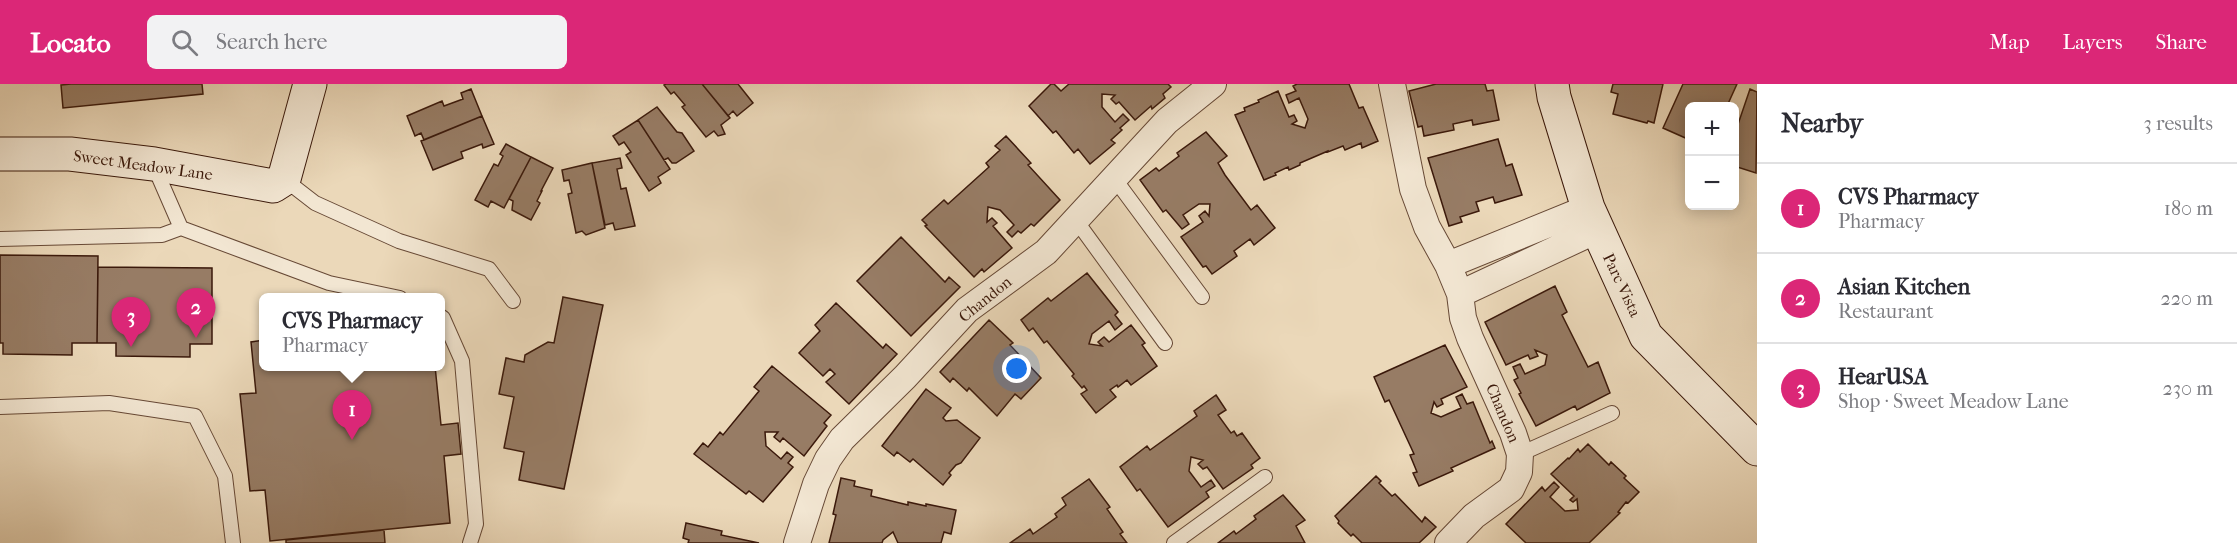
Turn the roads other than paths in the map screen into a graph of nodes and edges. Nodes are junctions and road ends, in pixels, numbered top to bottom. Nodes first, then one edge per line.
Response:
1 (309, 84) edge
2 (1213, 84) edge
3 (1392, 84) edge
4 (1552, 84) edge
5 (0, 154) edge
6 (154, 164) junction
7 (1114, 178) junction
8 (284, 179) junction
9 (1075, 219) junction
10 (1593, 219) junction
11 (181, 228) junction
12 (0, 239) edge
13 (1448, 265) junction
14 (380, 293) edge
15 (1460, 294) junction
16 (1202, 297) dead end
17 (513, 300) dead end
18 (445, 323) edge
19 (1165, 343) dead end
20 (0, 407) edge
21 (1612, 412) dead end
22 (1757, 448) edge
23 (1520, 454) junction
24 (1265, 477) dead end
25 (1181, 541) edge
26 (233, 543) edge
27 (470, 543) edge
28 (797, 543) edge
29 (1448, 543) edge

1 - 8 street
2 - 7 street, Chandon
3 - 13 street, Chandon
4 - 10 street, Parc Vista
5 - 6 street, Sweet Meadow Lane
6 - 8 street, Sweet Meadow Lane
6 - 11 lane
7 - 9 street, Chandon
7 - 16 lane
8 - 17 lane
9 - 19 lane
9 - 28 street, Chandon
10 - 13 street
10 - 15 street
10 - 22 street, Parc Vista
11 - 12 lane
11 - 14 lane
13 - 15 street, Chandon
15 - 23 street, Chandon
18 - 27 lane
20 - 26 lane
21 - 23 lane
23 - 29 street, Chandon
24 - 25 lane

